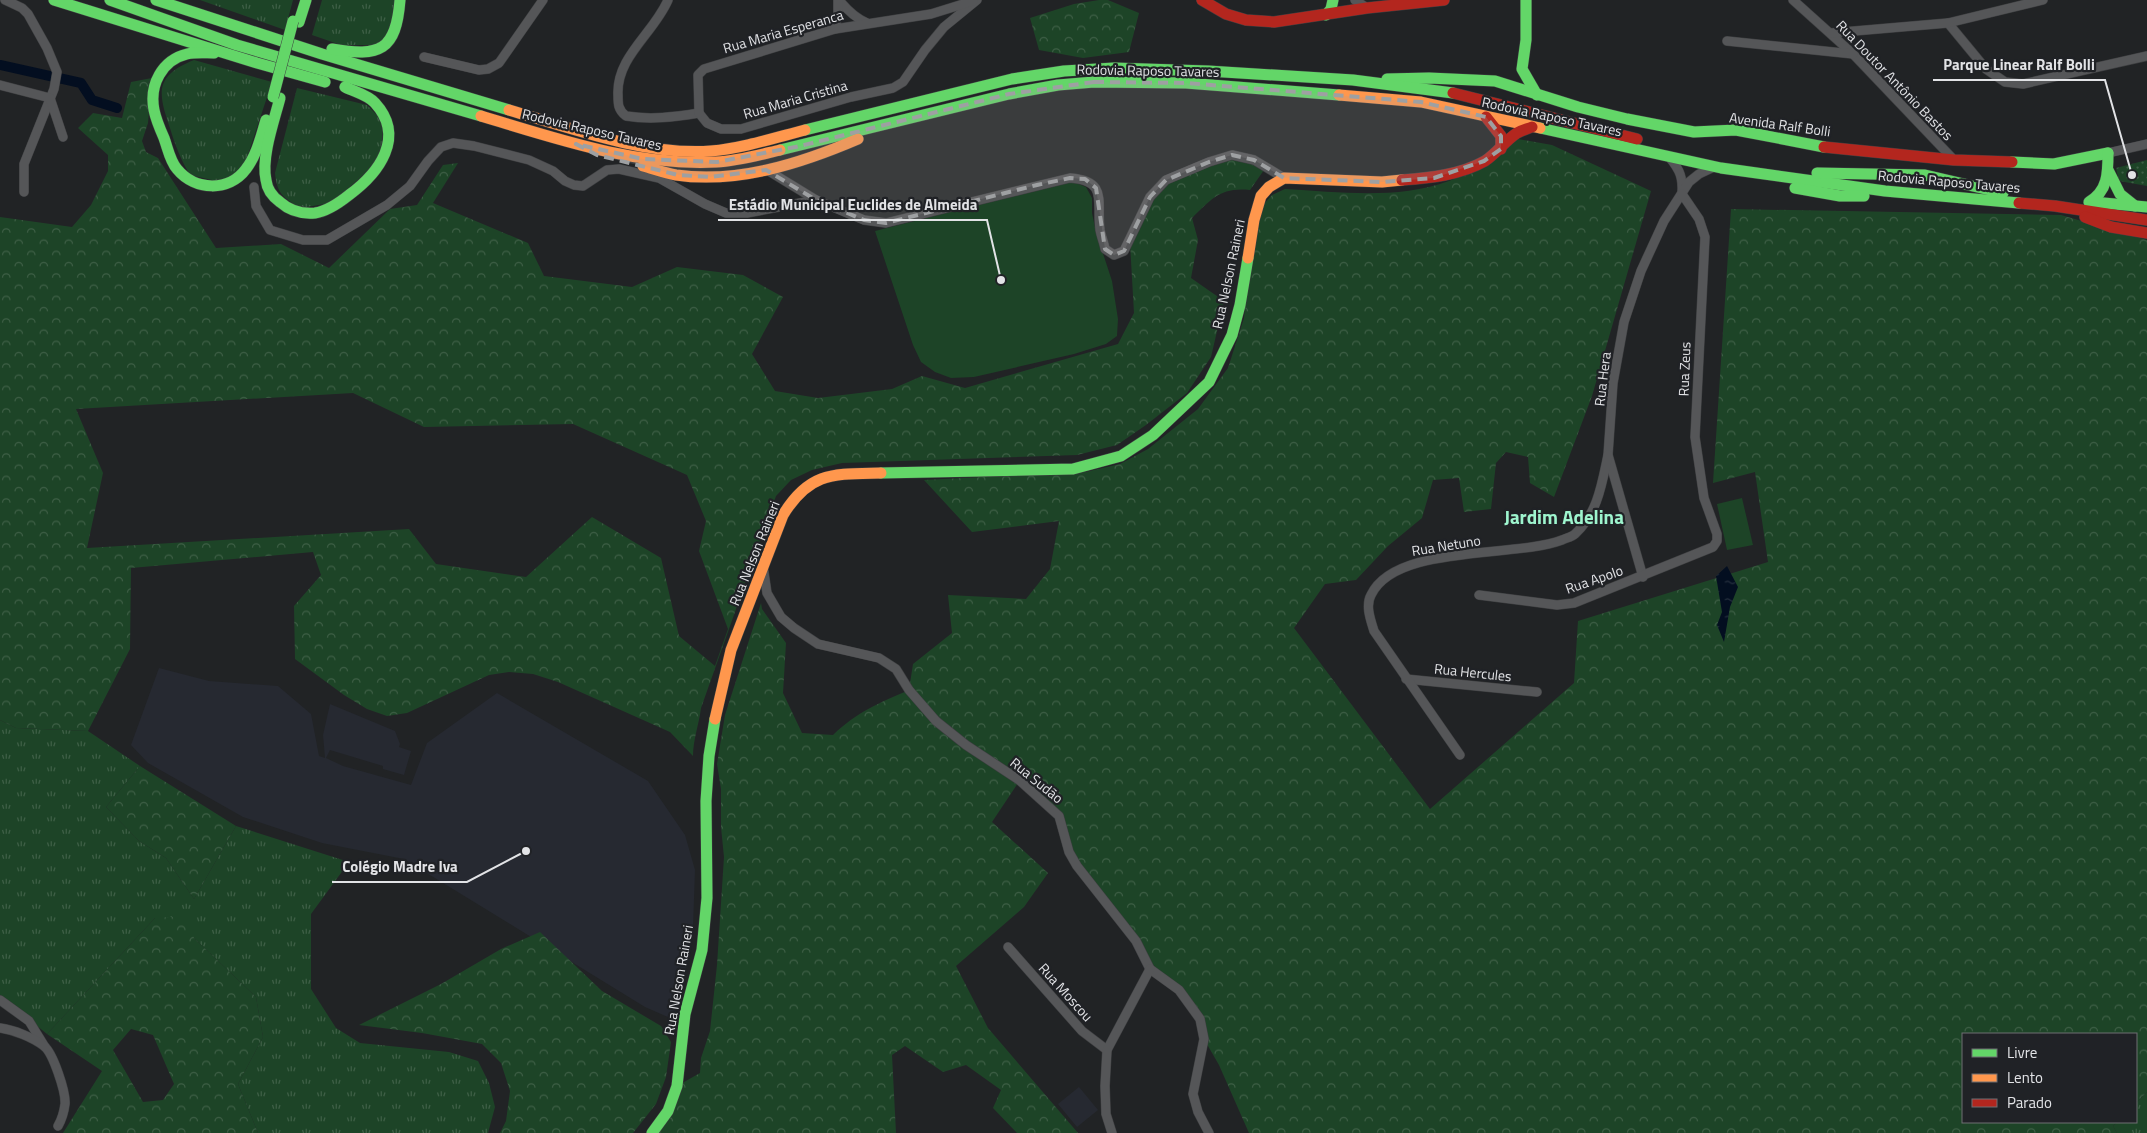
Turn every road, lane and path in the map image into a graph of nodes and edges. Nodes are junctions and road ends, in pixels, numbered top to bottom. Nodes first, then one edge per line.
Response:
1 (5, 0) edge
2 (54, 0) edge
3 (85, 0) edge
4 (110, 0) edge
5 (156, 0) edge
6 (189, 0) edge
7 (298, 0) edge
8 (306, 0) edge
9 (400, 0) edge
10 (543, 0) edge
11 (668, 0) edge
12 (838, 0) edge
13 (976, 0) edge
14 (1202, 0) edge
15 (1333, 0) edge
16 (1355, 0) edge
17 (1444, 0) edge
18 (1526, 0) edge
19 (1793, 0) edge
20 (2043, 0) edge
21 (1367, 8) junction
22 (1326, 15) junction
23 (296, 21) junction
24 (868, 23) junction
25 (1948, 23) junction
26 (238, 27) junction
27 (835, 29) junction
28 (1831, 33) junction
29 (185, 40) junction
30 (1727, 41) dead end
31 (296, 46) junction
32 (225, 53) junction
33 (1853, 54) junction
34 (2147, 56) edge
35 (424, 57) dead end
36 (1522, 69) junction
37 (1353, 80) junction
38 (1504, 84) junction
39 (0, 85) edge
40 (345, 87) junction
41 (52, 93) junction
42 (1536, 95) junction
43 (276, 97) junction
44 (699, 113) junction
45 (1486, 117) junction
46 (897, 121) junction
47 (516, 127) junction
48 (1532, 127) junction
49 (63, 137) dead end
50 (576, 144) junction
51 (2147, 144) edge
52 (1501, 149) junction
53 (2108, 153) junction
54 (1669, 157) junction
55 (1954, 160) junction
56 (1718, 167) junction
57 (766, 170) junction
58 (2108, 170) junction
59 (1284, 178) junction
60 (254, 187) dead end
61 (24, 192) dead end
62 (1682, 194) junction
63 (816, 200) junction
64 (2089, 202) junction
65 (2056, 206) junction
66 (2135, 206) junction
67 (2147, 208) edge
68 (2147, 220) edge
69 (2147, 233) edge
70 (1608, 455) junction
71 (1713, 547) joint
72 (763, 566) junction
73 (1642, 577) junction
74 (1479, 595) dead end
75 (1406, 678) junction
76 (1537, 692) dead end
77 (1460, 755) dead end
78 (1008, 947) dead end
79 (1150, 969) junction
80 (0, 1000) edge
81 (0, 1028) edge
82 (45, 1047) junction
83 (1107, 1050) junction
84 (58, 1126) dead end
85 (652, 1133) edge
86 (1112, 1133) edge
87 (1209, 1133) edge

1 - 41 street
2 - 29 main road
3 - 29 main road
4 - 47 main road, Rodovia Raposo Tavares
5 - 26 main road, Rodovia Raposo Tavares
6 - 26 main road
7 - 23 main road
8 - 23 main road
9 - 31 main road
10 - 35 street
11 - 44 street
12 - 24 street
12 - 27 street
13 - 24 street, Rua Maria Esperanca
13 - 44 street, Rua Maria Cristina
14 - 22 main road
15 - 22 main road
16 - 21 street
17 - 21 main road
18 - 36 main road
19 - 28 street, Rua Doutor Antônio Bastos
20 - 25 street
21 - 22 main road
23 - 43 main road, bridge
24 - 27 street, Rua Maria Esperanca
25 - 28 street
25 - 34 street
26 - 31 main road, Rodovia Raposo Tavares
27 - 44 street, Rua Maria Esperanca
28 - 33 street, Rua Doutor Antônio Bastos
29 - 32 main road
30 - 33 street
31 - 37 main road, Rodovia Raposo Tavares
32 - 40 main road
32 - 43 main road
33 - 55 street, Rua Doutor Antônio Bastos
36 - 38 main road
36 - 42 main road
37 - 38 main road, Avenida Ralf Bolli
37 - 64 main road, Rodovia Raposo Tavares
38 - 42 main road, Avenida Ralf Bolli
39 - 41 street
40 - 43 main road
40 - 47 main road
41 - 49 street
41 - 61 street
42 - 55 main road, Avenida Ralf Bolli
45 - 46 main road, Rodovia Raposo Tavares
45 - 48 main road, Rodovia Raposo Tavares
45 - 52 main road
46 - 50 main road, Rodovia Raposo Tavares
46 - 57 main road
47 - 50 main road, Rodovia Raposo Tavares
48 - 52 main road
48 - 54 main road, Rodovia Raposo Tavares
50 - 57 main road
51 - 53 street, Avenida Ralf Bolli
52 - 59 main road
53 - 55 main road, Avenida Ralf Bolli
53 - 58 main road
54 - 56 main road, Rodovia Raposo Tavares
54 - 62 street
56 - 62 street, Rua Hera
56 - 65 main road, Rodovia Raposo Tavares
57 - 63 street
58 - 64 main road
58 - 66 main road
59 - 63 street
59 - 72 main road, Rua Nelson Raineri
60 - 63 street
62 - 70 street, Rua Hera
62 - 71 street, Rua Zeus
64 - 66 main road, Rodovia Raposo Tavares
65 - 68 main road, Rodovia Raposo Tavares
65 - 69 main road
66 - 67 main road, Rodovia Raposo Tavares
70 - 73 street, Rua Hera
70 - 75 street, Rua Netuno
71 - 73 street, Rua Apolo
72 - 79 street, Rua Sudão
72 - 85 main road, Rua Nelson Raineri
73 - 74 street, Rua Apolo
75 - 76 street, Rua Hercules
75 - 77 street, Rua Netuno
78 - 83 street, Rua Moscou
79 - 83 street
79 - 87 street
80 - 82 street
81 - 82 street
82 - 84 street
83 - 86 street

